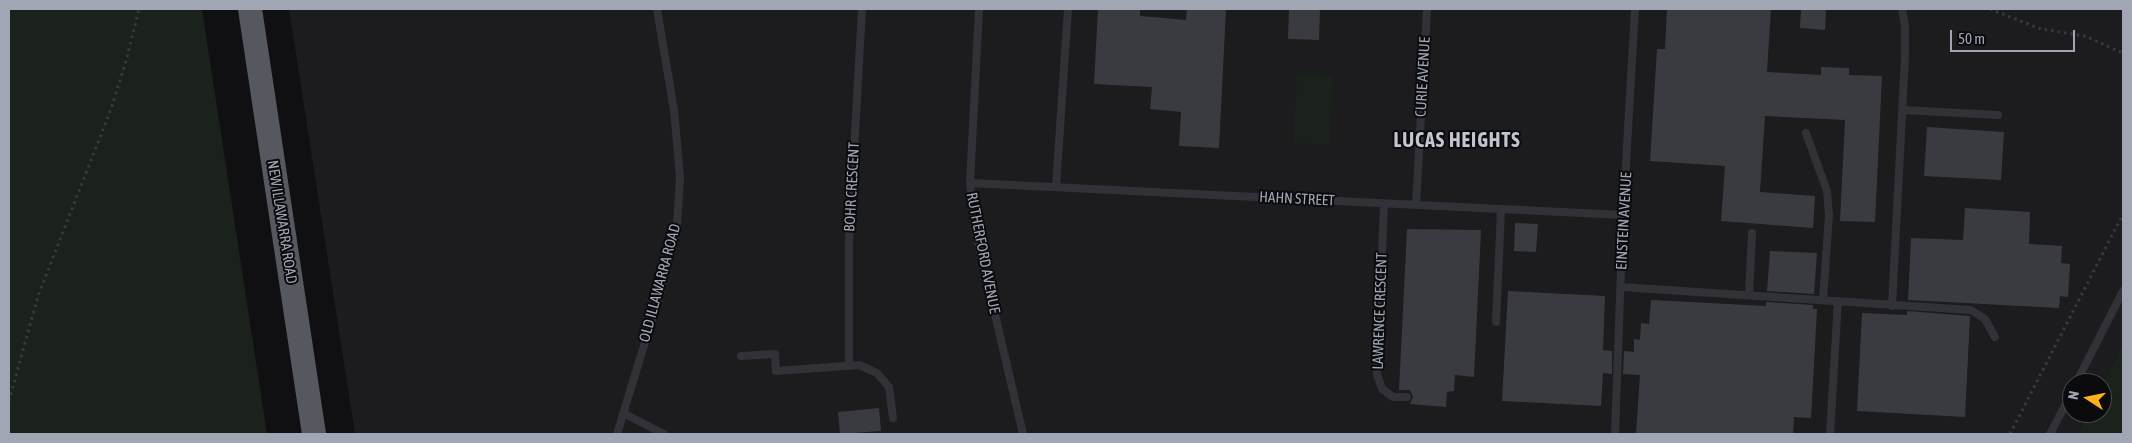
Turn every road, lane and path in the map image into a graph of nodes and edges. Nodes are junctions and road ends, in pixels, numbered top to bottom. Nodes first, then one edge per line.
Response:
1 (139, 9) edge
2 (250, 9) edge
3 (657, 9) edge
4 (862, 9) edge
5 (979, 9) edge
6 (1068, 9) edge
7 (1427, 9) edge
8 (1635, 9) edge
9 (1902, 9) edge
10 (1990, 9) edge
11 (2123, 53) edge
12 (1902, 110) junction
13 (1998, 115) dead end
14 (1806, 133) dead end
15 (970, 183) junction
16 (1056, 187) junction
17 (1384, 204) junction
18 (1416, 205) junction
19 (1501, 210) junction
20 (2123, 214) edge
21 (1624, 215) junction
22 (1752, 233) dead end
23 (1621, 287) junction
24 (2123, 291) edge
25 (1749, 295) junction
26 (1823, 300) junction
27 (1838, 301) junction
28 (1892, 306) junction
29 (1496, 322) dead end
30 (1994, 337) dead end
31 (741, 356) dead end
32 (849, 366) junction
33 (2081, 373) edge
34 (1407, 397) dead end
35 (9, 401) edge
36 (2062, 411) edge
37 (623, 413) junction
38 (893, 418) dead end
39 (314, 434) edge
40 (617, 434) edge
41 (664, 434) edge
42 (1023, 434) edge
43 (1615, 434) edge
44 (1830, 434) edge
45 (2010, 434) edge
46 (2050, 434) edge

1 - 35 path
2 - 39 highway, NEW ILLAWARRA ROAD
3 - 37 lane, OLD ILLAWARRA ROAD
4 - 32 lane, BOHR CRESCENT
5 - 15 lane, RUTHERFORD AVENUE
6 - 16 lane
7 - 18 lane, CURIE AVENUE
8 - 21 lane, EINSTEIN AVENUE
9 - 12 lane
10 - 11 path
12 - 13 lane
12 - 28 lane
14 - 26 lane
15 - 16 lane, HAHN STREET
15 - 42 lane, RUTHERFORD AVENUE
16 - 17 lane, HAHN STREET
17 - 18 lane, HAHN STREET
17 - 34 lane, LAWRENCE CRESCENT
18 - 19 lane, HAHN STREET
19 - 21 lane, HAHN STREET
19 - 29 lane
20 - 45 path
21 - 23 lane, EINSTEIN AVENUE
22 - 25 lane
23 - 25 lane
23 - 43 lane, EINSTEIN AVENUE
24 - 33 lane
25 - 26 lane
26 - 27 lane
27 - 28 lane
27 - 44 lane
28 - 30 lane
31 - 32 lane
32 - 38 lane
36 - 46 lane
37 - 40 lane, OLD ILLAWARRA ROAD
37 - 41 lane

